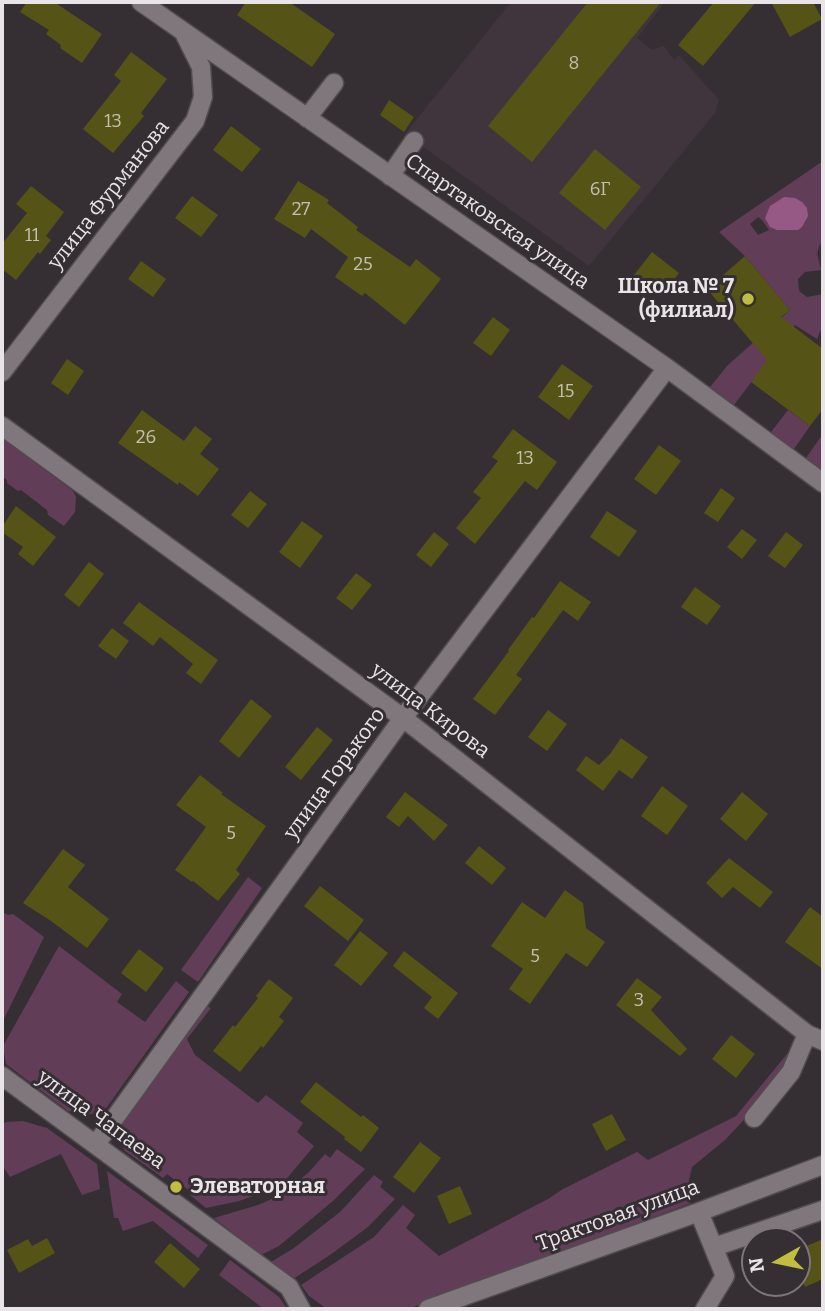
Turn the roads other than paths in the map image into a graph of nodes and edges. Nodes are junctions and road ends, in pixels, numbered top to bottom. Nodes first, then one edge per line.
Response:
1 (142, 2) edge
2 (183, 32) junction
3 (334, 83) dead end
4 (307, 118) junction
5 (414, 141) dead end
6 (390, 176) junction
7 (667, 368) junction
8 (2, 372) edge
9 (2, 426) edge
10 (823, 483) edge
11 (403, 718) junction
12 (815, 1038) edge
13 (5, 1084) edge
14 (754, 1118) dead end
15 (96, 1144) junction
16 (823, 1165) edge
17 (823, 1210) edge
18 (699, 1212) junction
19 (714, 1247) junction
20 (301, 1309) edge
21 (428, 1309) edge
22 (705, 1309) edge

1 - 2 street, Спартаковская улица
2 - 4 street, Спартаковская улица
2 - 8 street, улица Фурманова
3 - 4 street
4 - 6 street, Спартаковская улица
5 - 6 street
6 - 7 street, Спартаковская улица
7 - 10 street, Спартаковская улица
7 - 11 street, улица Горького
9 - 11 street, улица Кирова
11 - 12 street, улица Кирова
11 - 15 street, улица Горького
12 - 14 street
13 - 15 street, улица Чапаева
15 - 20 street, улица Чапаева
16 - 18 street, Трактовая улица
17 - 19 street
18 - 19 street
18 - 21 street, Трактовая улица
19 - 22 street

